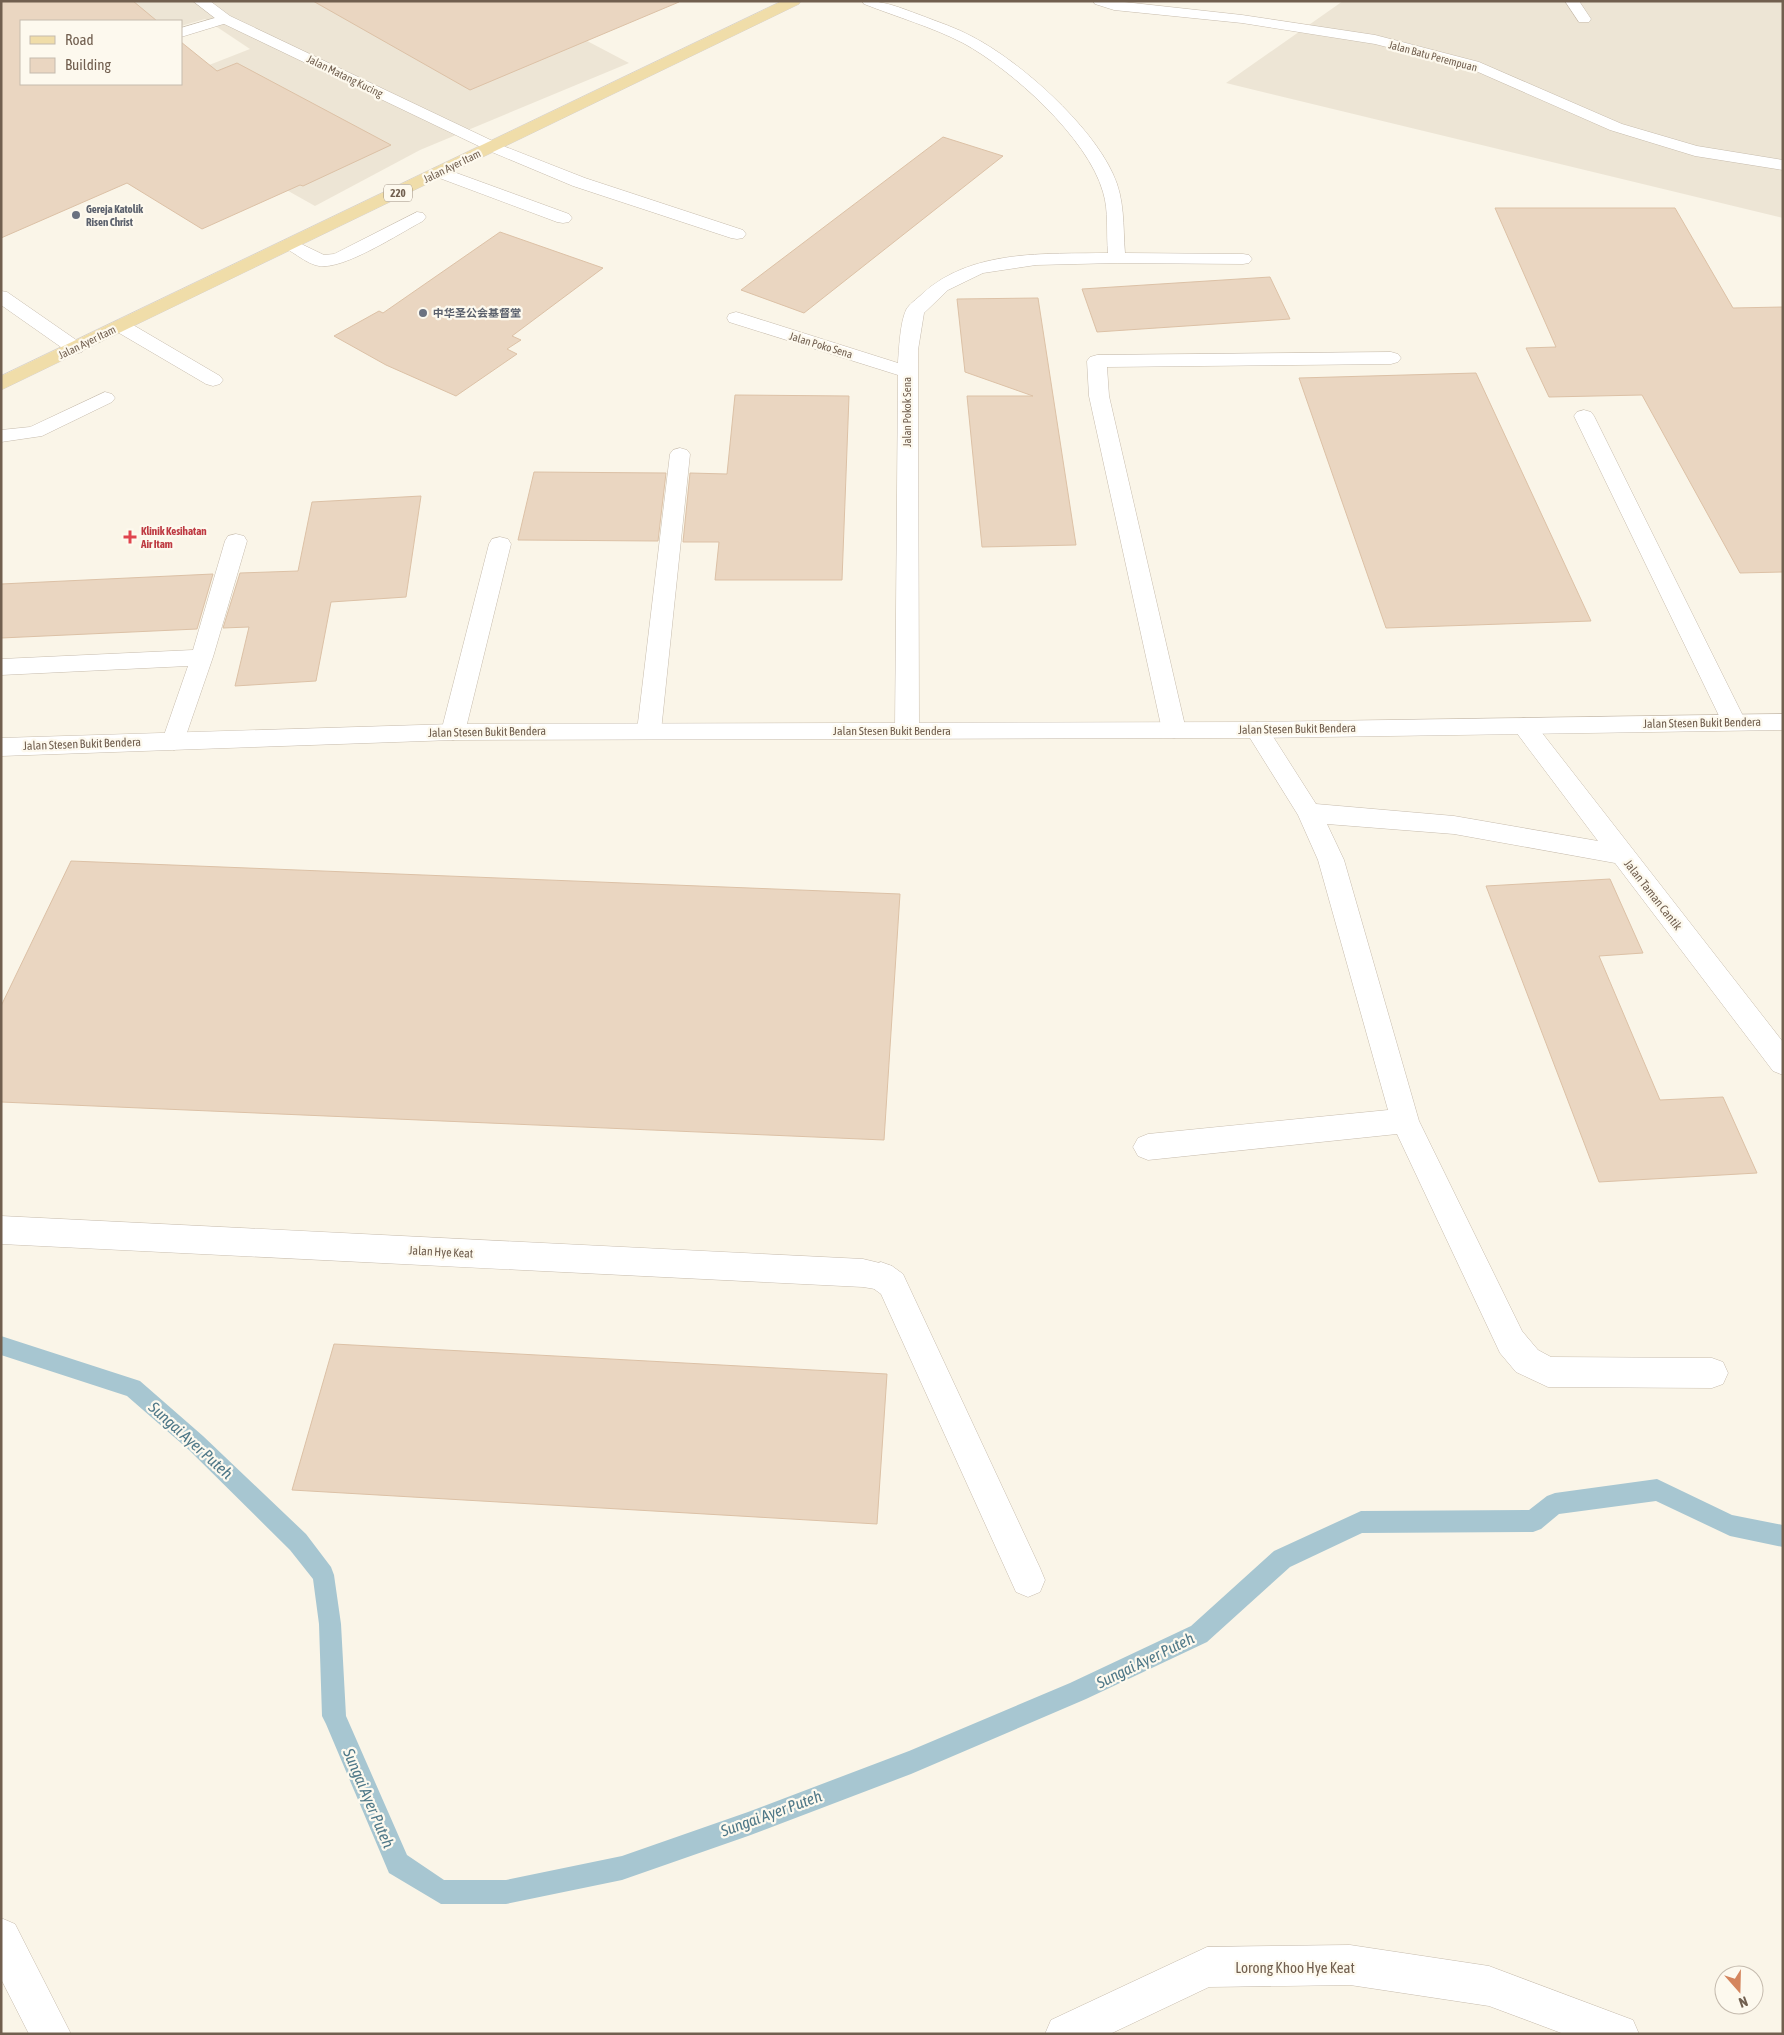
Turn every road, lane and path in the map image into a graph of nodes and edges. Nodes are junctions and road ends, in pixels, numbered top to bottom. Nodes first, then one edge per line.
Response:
1 (200, 1) edge
2 (794, 1) edge
3 (869, 1) edge
4 (1100, 1) edge
5 (1572, 1) edge
6 (224, 19) junction
7 (1584, 19) dead end
8 (182, 34) edge
9 (493, 147) junction
10 (1783, 165) edge
11 (440, 172) junction
12 (417, 217) dead end
13 (563, 218) dead end
14 (737, 234) dead end
15 (291, 244) junction
16 (1117, 258) junction
17 (1243, 259) dead end
18 (1, 296) edge
19 (736, 318) dead end
20 (121, 326) junction
21 (75, 348) junction
22 (1391, 358) dead end
23 (907, 372) junction
24 (213, 380) dead end
25 (1, 384) edge
26 (105, 398) dead end
27 (1584, 416) dead end
28 (1, 436) edge
29 (680, 454) dead end
30 (236, 541) dead end
31 (500, 544) dead end
32 (202, 658) junction
33 (1, 667) edge
34 (1734, 722) junction
35 (1783, 722) edge
36 (1524, 726) junction
37 (1174, 730) junction
38 (1257, 730) junction
39 (649, 731) junction
40 (907, 731) junction
41 (453, 732) junction
42 (174, 741) junction
43 (1, 747) edge
44 (1309, 813) junction
45 (1623, 855) junction
46 (1783, 1063) edge
47 (1405, 1121) junction
48 (1148, 1147) dead end
49 (1, 1230) edge
50 (1712, 1373) dead end
51 (1028, 1580) dead end
52 (1, 1938) edge
53 (51, 2034) edge
54 (1065, 2034) edge
55 (1619, 2034) edge

1 - 6 street, Jalan Matang Kucing
2 - 9 main road, Jalan Ayer Itam / 220
3 - 16 street
4 - 10 street, Jalan Batu Perempuan
5 - 7 street
6 - 8 street
6 - 9 street, Jalan Matang Kucing
9 - 11 main road, Jalan Ayer Itam / 220
9 - 14 street, Jalan Matang Kucing
11 - 13 street
11 - 15 main road, Jalan Ayer Itam / 220
12 - 15 street
15 - 20 main road, Jalan Ayer Itam / 220
16 - 17 street, Jalan Pokok Sena
16 - 23 street, Jalan Pokok Sena
18 - 21 street
19 - 23 street, Jalan Poko Sena
20 - 21 main road, Jalan Ayer Itam / 220
20 - 24 street
21 - 25 main road, Jalan Ayer Itam / 220
22 - 37 street
23 - 40 street, Jalan Pokok Sena
26 - 28 street
27 - 34 street
29 - 39 street
30 - 32 street
31 - 41 street
32 - 33 street
32 - 42 street
34 - 35 street, Jalan Stesen Bukit Bendera
34 - 36 street, Jalan Stesen Bukit Bendera
36 - 38 street, Jalan Stesen Bukit Bendera
36 - 45 street, Jalan Taman Cantik
37 - 38 street, Jalan Stesen Bukit Bendera
37 - 40 street, Jalan Stesen Bukit Bendera
38 - 44 street
39 - 40 street, Jalan Stesen Bukit Bendera
39 - 41 street, Jalan Stesen Bukit Bendera
41 - 42 street, Jalan Stesen Bukit Bendera
42 - 43 street, Jalan Stesen Bukit Bendera
44 - 45 street
44 - 47 street
45 - 46 street, Jalan Taman Cantik
47 - 48 street
47 - 50 street
49 - 51 street, Jalan Hye Keat
52 - 53 street
54 - 55 street, Lorong Khoo Hye Keat

